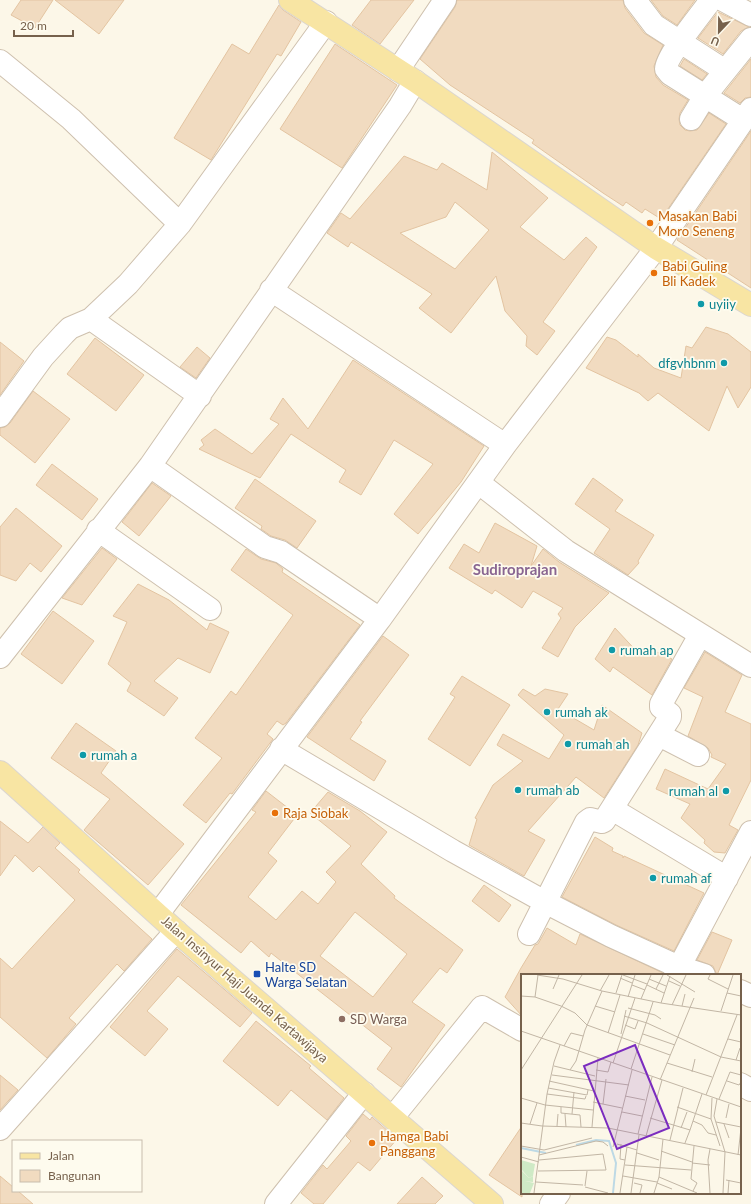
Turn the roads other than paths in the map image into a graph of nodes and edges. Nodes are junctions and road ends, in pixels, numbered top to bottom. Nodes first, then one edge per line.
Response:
1 (290, 0) edge
2 (445, 0) edge
3 (635, 0) edge
4 (711, 0) edge
5 (723, 0) edge
6 (751, 15) edge
7 (326, 22) junction
8 (751, 39) edge
9 (680, 42) junction
10 (0, 61) edge
11 (724, 70) junction
12 (407, 75) junction
13 (705, 96) junction
14 (747, 115) edge
15 (691, 119) dead end
16 (180, 224) junction
17 (656, 248) junction
18 (271, 290) junction
19 (751, 305) edge
20 (91, 319) junction
21 (200, 396) junction
22 (0, 416) edge
23 (506, 445) junction
24 (150, 466) junction
25 (479, 483) junction
26 (98, 530) junction
27 (210, 609) dead end
28 (380, 619) junction
29 (700, 635) junction
30 (0, 657) edge
31 (751, 666) edge
32 (659, 735) junction
33 (281, 749) junction
34 (698, 755) dead end
35 (0, 772) edge
36 (612, 810) junction
37 (750, 838) edge
38 (727, 878) junction
39 (545, 902) junction
40 (158, 914) junction
41 (176, 930) junction
42 (529, 934) dead end
43 (677, 971) edge
44 (697, 974) edge
45 (741, 991) edge
46 (751, 996) edge
47 (521, 1029) edge
48 (741, 1085) edge
49 (751, 1090) edge
50 (364, 1093) junction
51 (392, 1117) junction
52 (0, 1129) edge
53 (558, 1194) edge
54 (276, 1204) edge
55 (492, 1204) edge
56 (551, 1204) edge

1 - 7 main road
2 - 12 street
3 - 9 street
4 - 9 street
5 - 6 street
7 - 12 main road
7 - 16 street
8 - 11 street
9 - 11 street
9 - 13 street
10 - 16 street
11 - 13 street
12 - 17 main road
12 - 18 street
13 - 14 street
13 - 15 street
14 - 17 street
16 - 20 street
17 - 19 main road
17 - 23 street
18 - 21 street
18 - 23 street
20 - 21 street
20 - 22 street
21 - 24 street
23 - 25 street
24 - 26 street
24 - 28 street
25 - 28 street
25 - 29 street
26 - 27 street
26 - 30 street
28 - 33 street
29 - 31 street
29 - 32 street
32 - 34 street
32 - 36 street
33 - 39 street
33 - 40 street
35 - 40 main road, Jalan Insinyur Haji Juanda Kartawijaya
36 - 38 street
36 - 39 street
37 - 38 street
38 - 43 street
39 - 42 street
39 - 43 street
40 - 41 main road, Jalan Insinyur Haji Juanda Kartawijaya
41 - 50 main road, Jalan Insinyur Haji Juanda Kartawijaya
41 - 52 street
43 - 44 street
45 - 46 street
47 - 51 street
48 - 49 street
50 - 51 main road, Jalan Insinyur Haji Juanda Kartawijaya
50 - 54 street
51 - 55 main road, Jalan Insinyur Haji Juanda Kartawijaya
53 - 56 street

